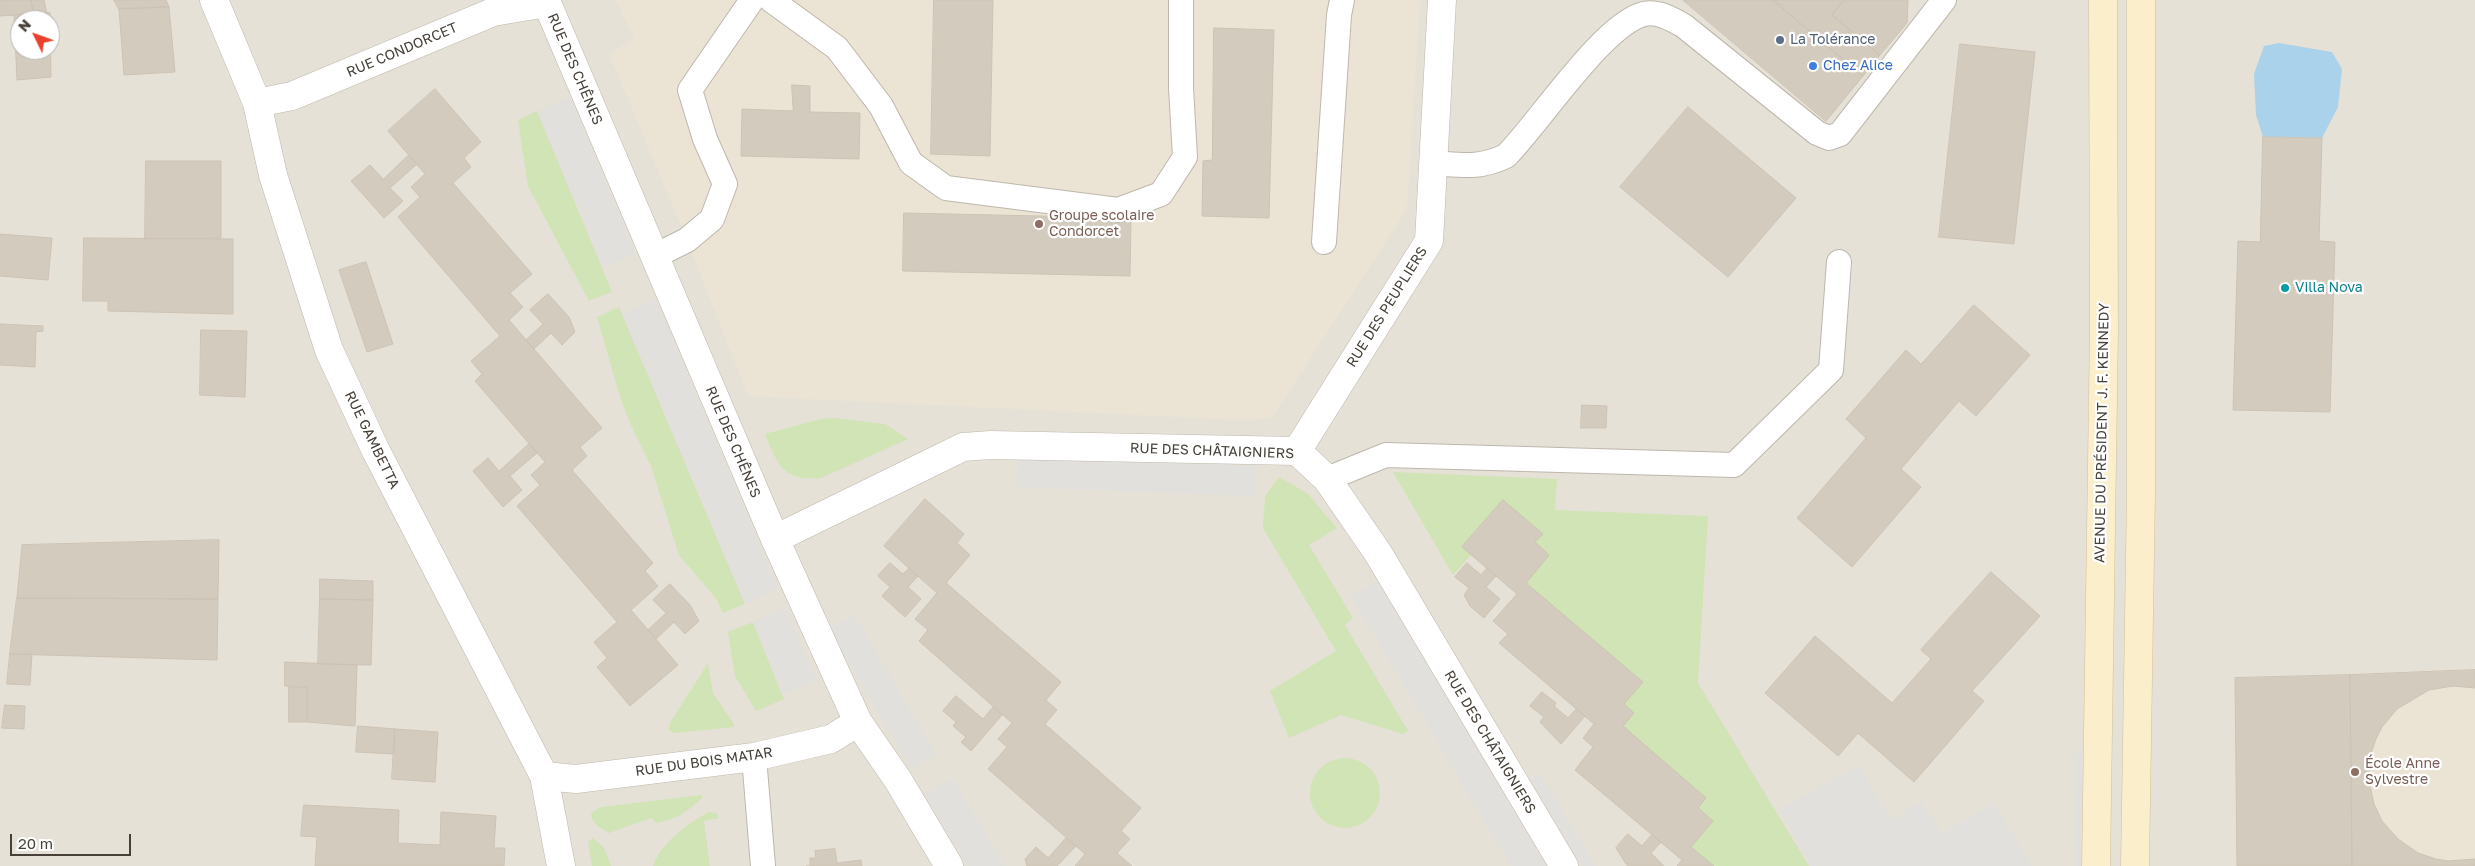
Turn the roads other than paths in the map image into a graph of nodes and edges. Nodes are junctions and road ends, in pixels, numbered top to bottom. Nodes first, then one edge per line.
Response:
1 (214, 0) edge
2 (752, 0) edge
3 (771, 0) edge
4 (1181, 0) edge
5 (1342, 0) edge
6 (1442, 0) edge
7 (1944, 0) edge
8 (2103, 0) edge
9 (2142, 0) edge
10 (550, 1) edge
11 (258, 103) junction
12 (1433, 163) junction
13 (1324, 242) dead end
14 (655, 256) junction
15 (1839, 262) dead end
16 (1297, 451) junction
17 (1327, 479) junction
18 (775, 539) junction
19 (858, 722) junction
20 (754, 757) junction
21 (544, 776) junction
22 (561, 866) edge
23 (763, 866) edge
24 (949, 866) edge
25 (1564, 866) edge
26 (2096, 866) edge
27 (2135, 866) edge

1 - 11 street, RUE GAMBETTA
2 - 14 lane
3 - 4 lane
5 - 13 lane
6 - 12 street, RUE DES PEUPLIERS
7 - 12 lane
8 - 26 main road, AVENUE DU PRÉSIDENT J. F. KENNEDY
9 - 27 main road
10 - 11 street, RUE CONDORCET
10 - 14 street, RUE DES CHÊNES
11 - 21 street, RUE GAMBETTA
12 - 16 street, RUE DES PEUPLIERS
14 - 18 street, RUE DES CHÊNES
15 - 17 lane
16 - 17 street, RUE DES CHÂTAIGNIERS
16 - 18 street, RUE DES CHÂTAIGNIERS
17 - 25 street, RUE DES CHÂTAIGNIERS
18 - 19 street, RUE DES CHÊNES
19 - 20 street, RUE DU BOIS MATAR
19 - 24 street, RUE DES CHÊNES
20 - 21 street, RUE DU BOIS MATAR
20 - 23 lane
21 - 22 street, RUE GAMBETTA

